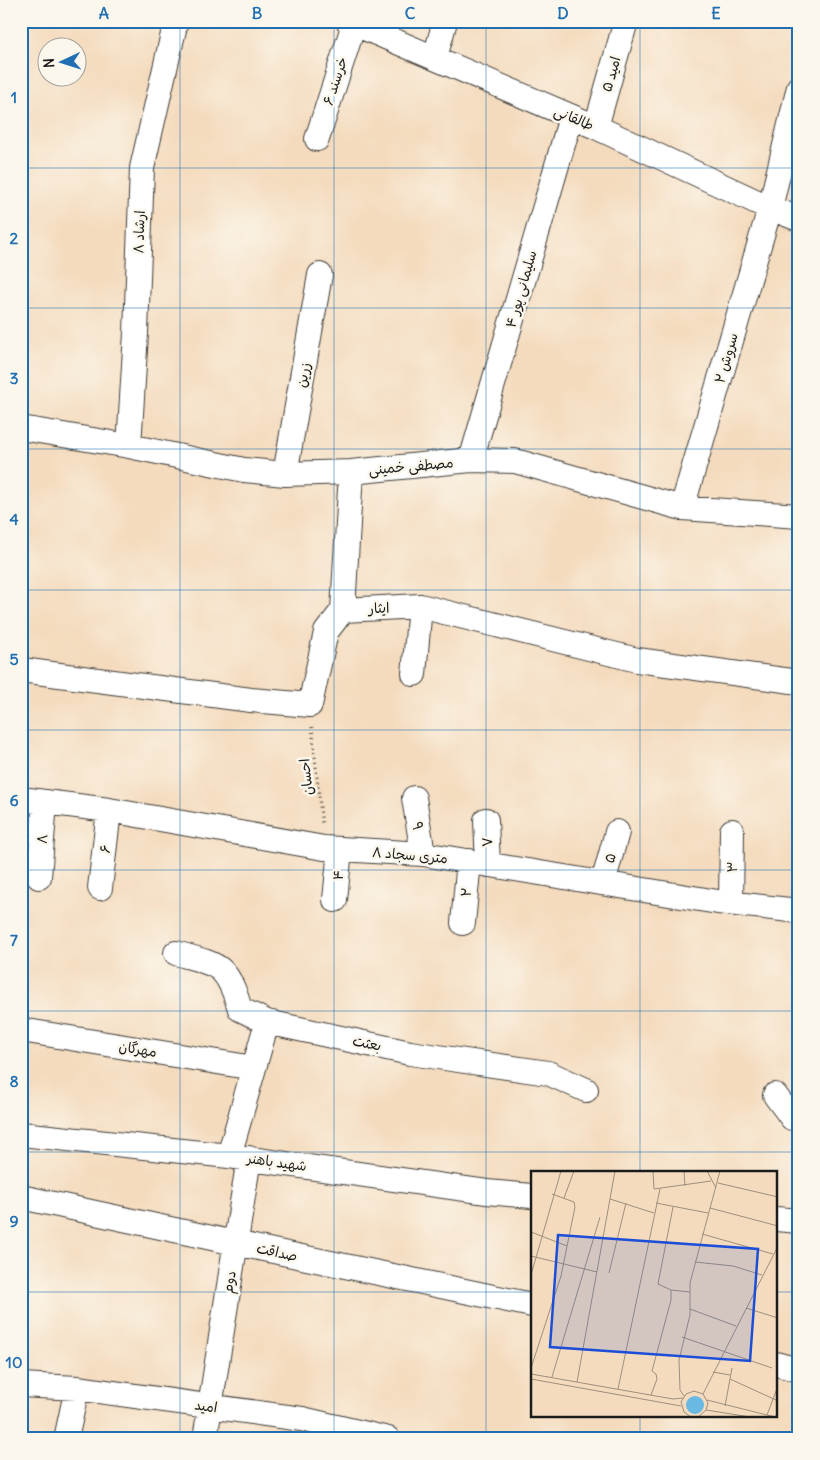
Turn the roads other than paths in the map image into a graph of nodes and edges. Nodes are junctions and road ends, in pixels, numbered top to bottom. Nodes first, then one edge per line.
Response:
1 (176, 21) edge
2 (445, 21) edge
3 (626, 21) edge
4 (351, 22) edge
5 (435, 58) junction
6 (799, 87) edge
7 (571, 117) junction
8 (596, 127) junction
9 (317, 139) dead end
10 (770, 208) junction
11 (799, 219) edge
12 (320, 275) dead end
13 (21, 428) edge
14 (129, 446) junction
15 (471, 460) junction
16 (351, 472) junction
17 (285, 474) junction
18 (682, 508) junction
19 (799, 516) edge
20 (420, 606) junction
21 (343, 610) junction
22 (21, 670) edge
23 (414, 674) dead end
24 (799, 682) edge
25 (414, 798) dead end
26 (21, 799) edge
27 (44, 802) junction
28 (109, 810) junction
29 (486, 820) dead end
30 (732, 830) dead end
31 (617, 832) dead end
32 (332, 849) junction
33 (423, 854) junction
34 (479, 863) junction
35 (39, 877) dead end
36 (603, 883) junction
37 (100, 888) dead end
38 (335, 900) dead end
39 (731, 903) junction
40 (799, 911) edge
41 (463, 923) dead end
42 (176, 953) dead end
43 (267, 1022) junction
44 (21, 1030) edge
45 (254, 1068) junction
46 (586, 1090) dead end
47 (775, 1094) dead end
48 (799, 1119) edge
49 (21, 1134) edge
50 (239, 1157) junction
51 (531, 1196) edge
52 (21, 1197) edge
53 (778, 1219) edge
54 (799, 1221) edge
55 (235, 1244) junction
56 (531, 1305) edge
57 (778, 1365) edge
58 (799, 1370) edge
59 (21, 1385) edge
60 (77, 1388) junction
61 (210, 1406) junction
62 (324, 1432) edge
63 (66, 1439) edge
64 (205, 1439) edge
65 (388, 1439) edge

1 - 14 street, ارشاد ۸
2 - 5 street
3 - 8 street, امید ۵
4 - 5 street, طالقانی
4 - 9 street, خرسند ۶
5 - 7 street, طالقانی
6 - 10 street, سروش ۲
7 - 8 street, طالقانی
7 - 15 street, سلیمانی پور ۴
8 - 10 street, طالقانی
10 - 11 street, طالقانی
10 - 18 street, سروش ۲
12 - 17 street, زرین
13 - 14 street, مصطفی خمینی
14 - 17 street, مصطفی خمینی
15 - 16 street, مصطفی خمینی
15 - 18 street, مصطفی خمینی
16 - 17 street, مصطفی خمینی
16 - 21 street
18 - 19 street, مصطفی خمینی
20 - 21 street, ایثار
20 - 23 street
20 - 24 street, ایثار
21 - 22 street
25 - 33 street, ۹
26 - 27 street, ۸ متری سجاد
27 - 28 street, ۸ متری سجاد
27 - 35 street, ۸
28 - 32 street, ۸ متری سجاد
28 - 37 street, ۶
29 - 34 street, ۷
30 - 39 street, ۳
31 - 36 street, ۵
32 - 33 street, ۸ متری سجاد
32 - 38 street, ۴
33 - 34 street, ۸ متری سجاد
34 - 36 street, ۸ متری سجاد
34 - 41 street, ۲
36 - 39 street, ۸ متری سجاد
39 - 40 street, ۸ متری سجاد
42 - 43 street, بعثت
43 - 45 street
43 - 46 street, بعثت
44 - 45 street, مهرگان
45 - 50 street
47 - 48 street
49 - 50 street, شهید باهنر
50 - 51 street, شهید باهنر
50 - 55 street, دوم
52 - 55 street, صداقت
53 - 54 street
55 - 56 street, صداقت
55 - 61 street, دوم
57 - 58 street
59 - 60 street, امید
60 - 61 street, امید
60 - 63 street
61 - 62 street, امید
61 - 64 street, دوم
62 - 65 street, امید

